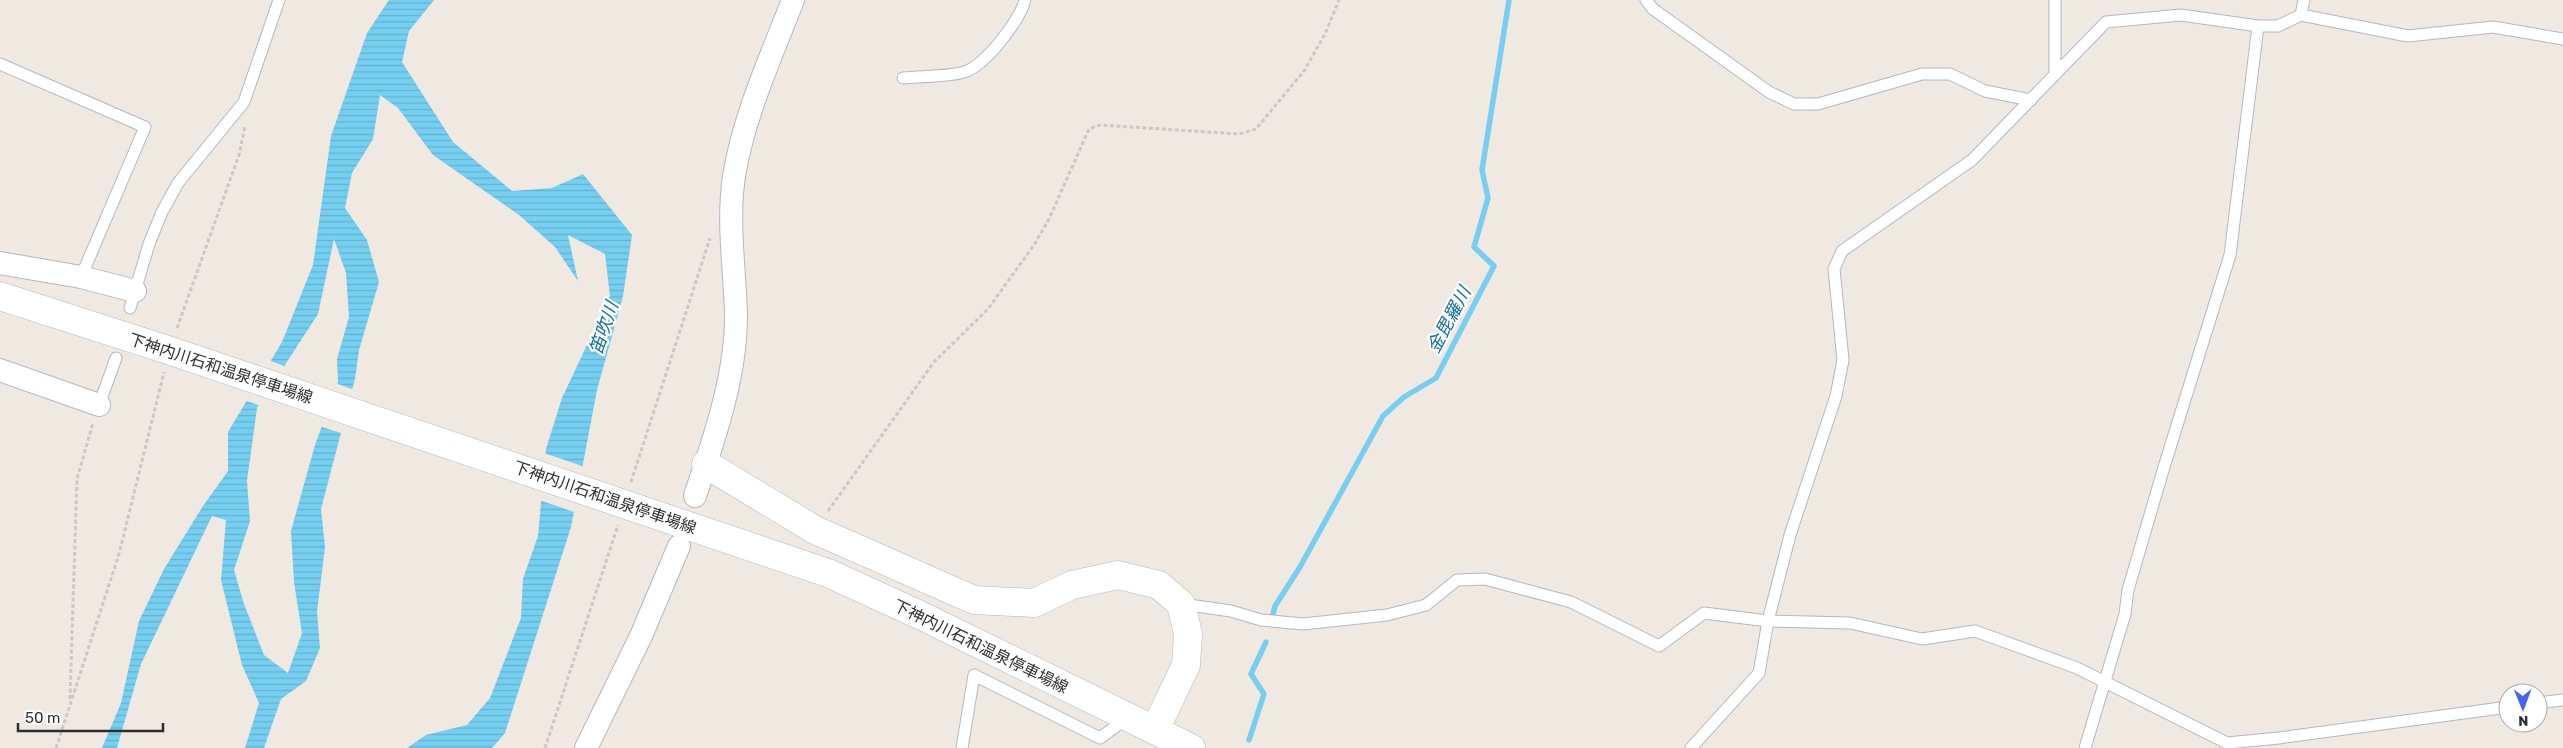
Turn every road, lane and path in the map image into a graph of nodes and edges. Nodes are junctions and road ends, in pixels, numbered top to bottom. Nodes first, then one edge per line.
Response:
1 (279, 0) edge
2 (793, 0) edge
3 (1025, 0) edge
4 (1339, 0) edge
5 (1646, 0) edge
6 (2056, 0) edge
7 (2304, 0) edge
8 (2301, 15) junction
9 (2258, 26) junction
10 (2563, 39) edge
11 (0, 64) edge
12 (2055, 75) junction
13 (903, 78) dead end
14 (2031, 100) junction
15 (244, 102) junction
16 (713, 231) dead end
17 (0, 263) edge
18 (82, 277) junction
19 (0, 296) edge
20 (132, 300) joint
21 (173, 352) junction
22 (116, 358) dead end
23 (0, 370) edge
24 (99, 405) junction
25 (706, 464) junction
26 (695, 496) dead end
27 (622, 502) junction
28 (815, 530) junction
29 (679, 546) dead end
30 (1181, 604) junction
31 (1768, 621) junction
32 (2104, 680) junction
33 (2563, 700) edge
34 (2548, 702) edge
35 (70, 705) junction
36 (2498, 709) edge
37 (1129, 717) junction
38 (1155, 730) junction
39 (56, 748) edge
40 (545, 748) edge
41 (586, 748) edge
42 (962, 748) edge
43 (1191, 748) edge
44 (1691, 748) edge
45 (2085, 748) edge

1 - 15 lane
2 - 25 street
3 - 13 lane
4 - 28 path
5 - 14 lane
6 - 12 lane
7 - 8 lane
8 - 9 lane
8 - 10 lane
9 - 12 lane
9 - 32 lane
11 - 18 lane
12 - 14 lane
14 - 31 lane
15 - 20 lane
15 - 21 path
16 - 27 path
17 - 18 street
18 - 20 street
19 - 21 main road, 下神内川石和温泉停車場線
21 - 27 main road, 下神内川石和温泉停車場線
21 - 35 path
22 - 24 lane
23 - 24 street
24 - 35 path
25 - 26 street
25 - 28 main road
27 - 37 main road, 下神内川石和温泉停車場線
27 - 40 path
28 - 30 main road
29 - 41 street
30 - 31 lane
30 - 38 main road
31 - 32 lane
31 - 44 lane
32 - 36 lane
32 - 45 lane
33 - 34 lane
35 - 39 path
37 - 38 main road, 下神内川石和温泉停車場線
37 - 42 lane
38 - 43 main road, 下神内川石和温泉停車場線

